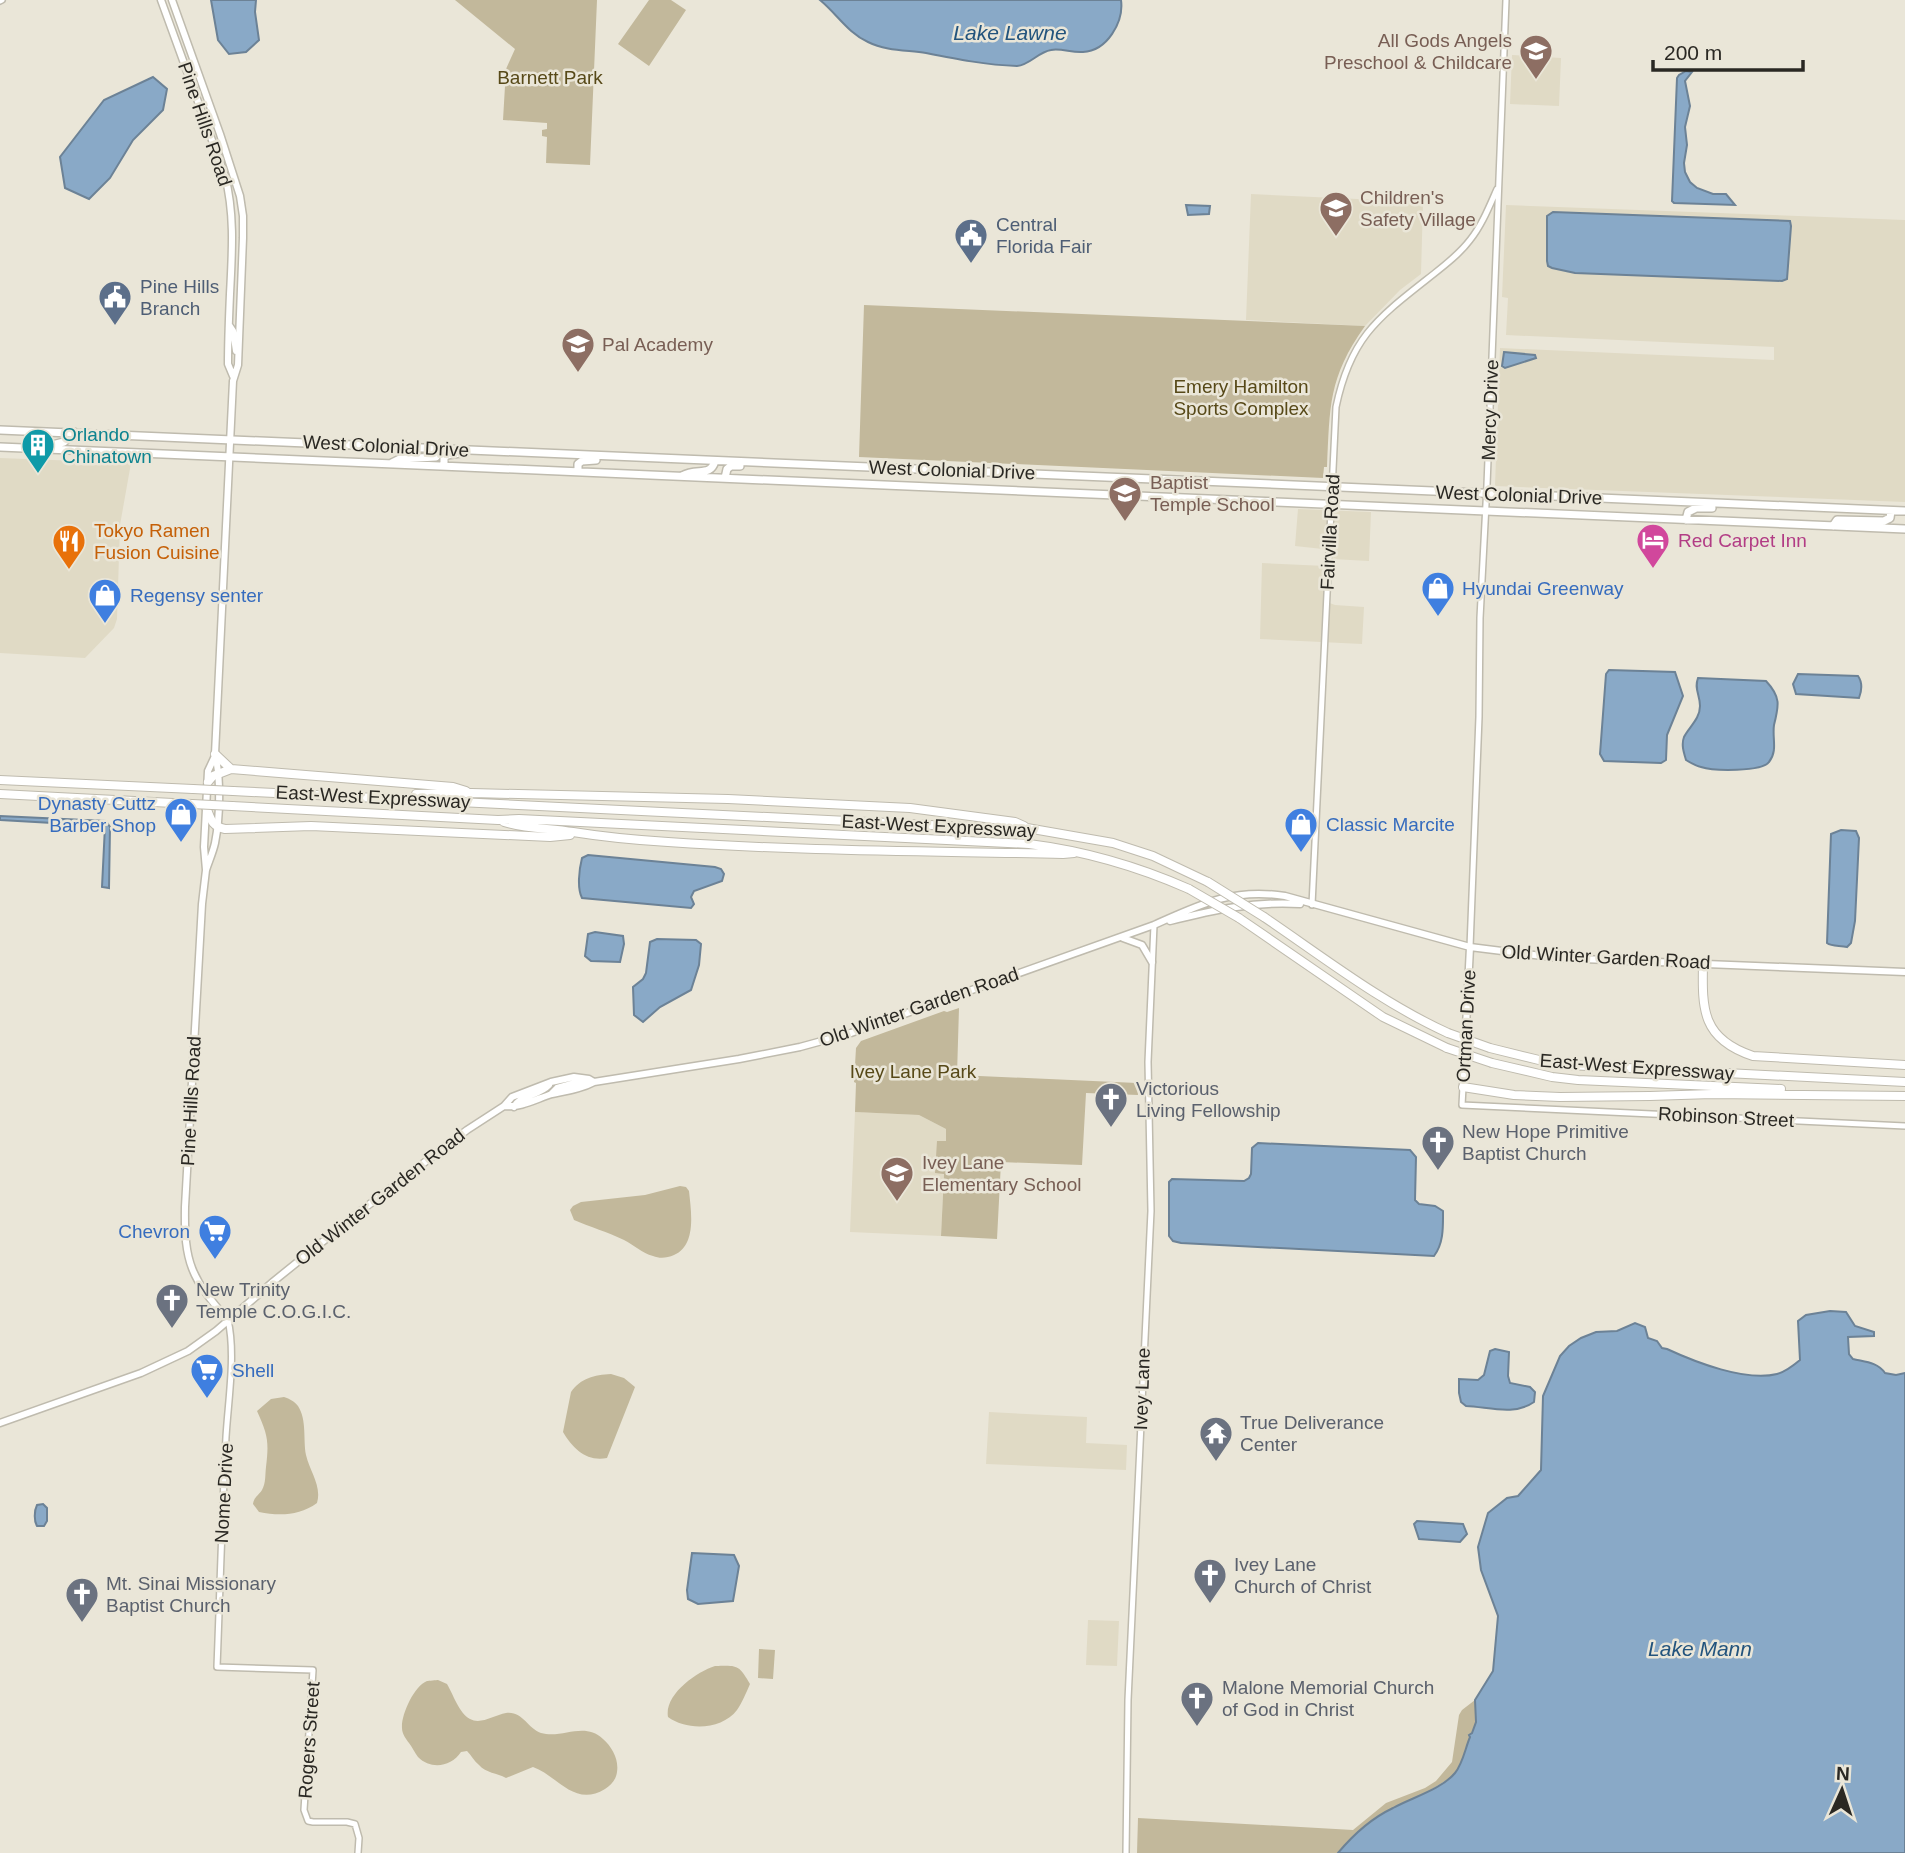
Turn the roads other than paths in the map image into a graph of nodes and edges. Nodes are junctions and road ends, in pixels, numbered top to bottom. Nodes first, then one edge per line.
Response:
1 (161, 0) edge
2 (172, 0) edge
3 (1506, 0) edge
4 (1499, 185) junction
5 (1498, 215) junction
6 (1485, 218) junction
7 (229, 324) junction
8 (238, 356) junction
9 (233, 376) junction
10 (0, 429) edge
11 (74, 432) junction
12 (231, 439) junction
13 (0, 447) edge
14 (33, 448) junction
15 (439, 448) junction
16 (485, 450) junction
17 (231, 456) junction
18 (622, 456) junction
19 (715, 461) junction
20 (767, 463) junction
21 (391, 464) junction
22 (444, 466) junction
23 (578, 472) junction
24 (994, 472) junction
25 (682, 477) junction
26 (725, 478) junction
27 (1332, 487) junction
28 (993, 490) junction
29 (1487, 494) junction
30 (1332, 505) junction
31 (1747, 505) junction
32 (1486, 511) junction
33 (1891, 511) junction
34 (1905, 511) edge
35 (1686, 520) junction
36 (1833, 526) junction
37 (1905, 529) edge
38 (215, 754) junction
39 (231, 769) junction
40 (220, 773) junction
41 (0, 780) edge
42 (208, 782) junction
43 (472, 793) junction
44 (0, 794) edge
45 (392, 798) junction
46 (206, 807) junction
47 (498, 820) junction
48 (217, 827) junction
49 (1027, 828) junction
50 (583, 835) junction
51 (1080, 852) junction
52 (206, 870) junction
53 (1312, 905) junction
54 (1154, 925) junction
55 (1121, 937) junction
56 (1470, 947) junction
57 (1152, 962) junction
58 (1703, 963) junction
59 (1905, 972) edge
60 (1905, 1065) edge
61 (592, 1081) junction
62 (551, 1082) junction
63 (1905, 1082) edge
64 (1463, 1087) junction
65 (1905, 1095) edge
66 (1462, 1105) joint
67 (504, 1107) junction
68 (514, 1107) junction
69 (1905, 1126) edge
70 (228, 1320) junction
71 (0, 1423) edge
72 (313, 1670) joint
73 (358, 1853) edge
74 (1126, 1853) edge

1 - 7 main road, Pine Hills Road
2 - 8 main road, Pine Hills Road
3 - 4 street, Mercy Drive
4 - 5 street, Mercy Drive
4 - 6 street, Fairvilla Road
5 - 6 street
5 - 29 street, Mercy Drive
6 - 27 street, Fairvilla Road
7 - 8 main road
7 - 9 main road, Pine Hills Road
8 - 9 main road, Pine Hills Road
9 - 12 main road, Pine Hills Road
10 - 11 highway, West Colonial Drive
11 - 12 highway, West Colonial Drive
11 - 14 highway
12 - 15 highway, West Colonial Drive
12 - 17 main road, Pine Hills Road
13 - 14 highway, West Colonial Drive
14 - 17 highway, West Colonial Drive
15 - 16 highway, West Colonial Drive
15 - 21 highway
16 - 18 highway, West Colonial Drive
16 - 22 highway
17 - 21 highway, West Colonial Drive
17 - 38 main road, Pine Hills Road
18 - 19 highway, West Colonial Drive
18 - 23 highway
19 - 20 highway, West Colonial Drive
19 - 25 highway
20 - 24 highway, West Colonial Drive
20 - 26 highway
21 - 22 highway, West Colonial Drive
22 - 23 highway, West Colonial Drive
23 - 25 highway, West Colonial Drive
24 - 27 highway, West Colonial Drive
24 - 28 highway
25 - 26 highway, West Colonial Drive
26 - 28 highway, West Colonial Drive
27 - 29 highway, West Colonial Drive
27 - 30 street, Fairvilla Road
28 - 30 highway, West Colonial Drive
29 - 31 highway, West Colonial Drive
29 - 32 street, Mercy Drive
30 - 32 highway, West Colonial Drive
30 - 53 street, Fairvilla Road
31 - 33 highway, West Colonial Drive
31 - 35 highway
32 - 35 highway, West Colonial Drive
32 - 56 street, Mercy Drive
33 - 34 highway, West Colonial Drive
33 - 36 highway
35 - 36 highway, West Colonial Drive
36 - 37 highway, West Colonial Drive
38 - 39 highway
38 - 40 main road, Pine Hills Road
38 - 42 main road, Pine Hills Road
39 - 40 highway
39 - 43 highway
40 - 42 highway
40 - 48 main road, Pine Hills Road
41 - 45 highway, East-West Expressway, bridge
42 - 46 main road, Pine Hills Road
43 - 45 highway
43 - 49 highway
44 - 47 highway, East-West Expressway, bridge
45 - 49 highway, East-West Expressway
46 - 48 highway
46 - 52 main road, Pine Hills Road
47 - 50 highway
47 - 51 highway, East-West Expressway
48 - 50 highway
48 - 52 main road, Pine Hills Road
49 - 63 highway, East-West Expressway, bridge
50 - 51 highway
51 - 65 highway, East-West Expressway, bridge
52 - 70 main road, Pine Hills Road
53 - 54 main road, Old Winter Garden Road
53 - 54 main road, Old Winter Garden Road
53 - 56 main road, Old Winter Garden Road
54 - 55 main road, Old Winter Garden Road
54 - 57 street, Ivey Lane
55 - 57 main road
55 - 61 main road, Old Winter Garden Road
56 - 58 main road, Old Winter Garden Road
56 - 64 main road, Ortman Drive
57 - 74 street, Ivey Lane
58 - 59 main road, Old Winter Garden Road
58 - 60 highway
61 - 62 main road, Old Winter Garden Road
61 - 68 main road, Old Winter Garden Road
62 - 67 main road, Old Winter Garden Road
62 - 68 main road
64 - 65 highway
64 - 66 street, Ortman Drive
66 - 69 street, Robinson Street
67 - 68 main road, Old Winter Garden Road
67 - 70 main road, Old Winter Garden Road
70 - 71 main road, Old Winter Garden Road
70 - 72 street, Nome Drive
72 - 73 street, Rogers Street

